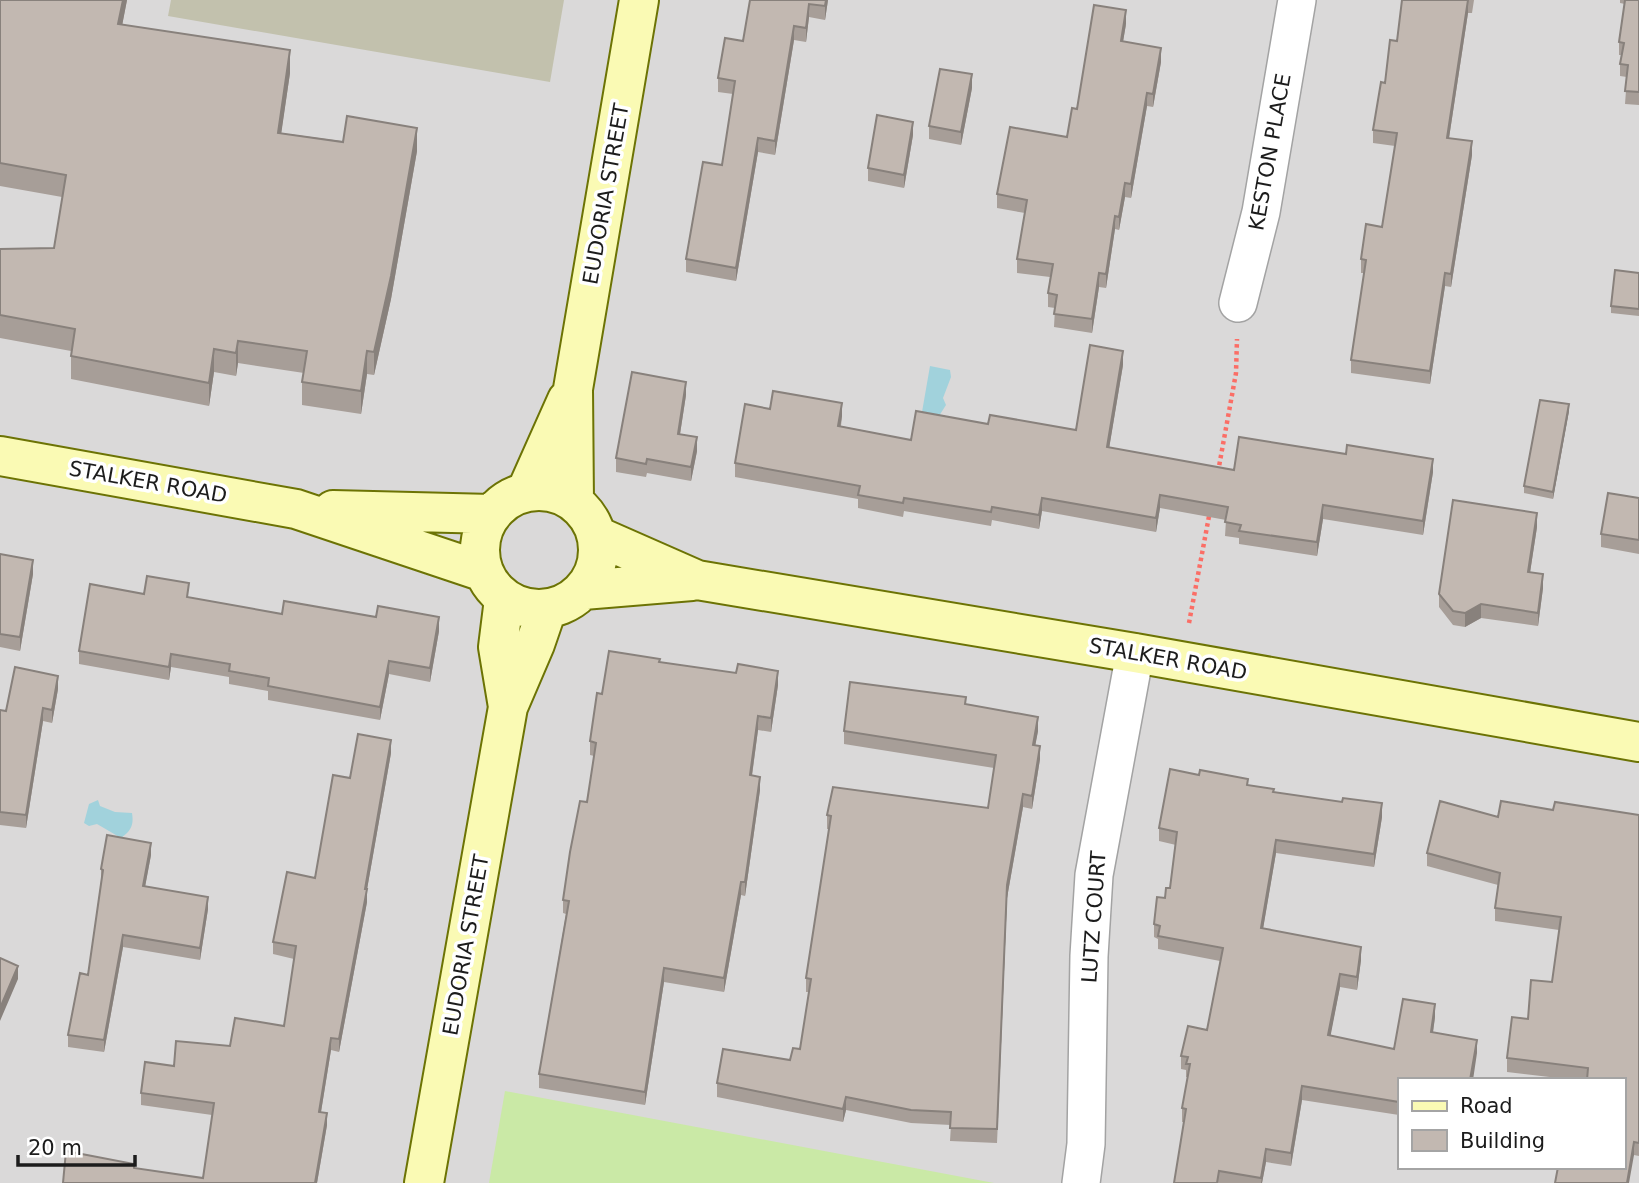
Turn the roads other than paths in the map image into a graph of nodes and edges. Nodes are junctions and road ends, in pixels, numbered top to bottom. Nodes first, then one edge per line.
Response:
1 (639, 0) edge
2 (1297, 0) edge
3 (1238, 303) road end
4 (573, 389) junction
5 (0, 456) edge
6 (526, 492) junction
7 (574, 502) junction
8 (296, 509) junction
9 (492, 514) junction
10 (597, 536) junction
11 (697, 580) junction
12 (494, 586) junction
13 (583, 590) junction
14 (547, 609) junction
15 (1135, 653) junction
16 (508, 707) junction
17 (1639, 742) edge
18 (424, 1183) edge
19 (1081, 1183) edge

1 - 4 main road, EUDORIA STREET
2 - 3 street, KESTON PLACE
4 - 6 main road, EUDORIA STREET
4 - 7 main road, EUDORIA STREET
5 - 8 main road, STALKER ROAD
6 - 7 main road
6 - 9 main road
7 - 10 main road
8 - 9 main road, STALKER ROAD
8 - 12 main road, STALKER ROAD
9 - 12 main road
10 - 11 main road, STALKER ROAD
10 - 13 main road
11 - 13 main road, STALKER ROAD
11 - 15 main road, STALKER ROAD
12 - 14 main road
12 - 16 main road, EUDORIA STREET
13 - 14 main road
14 - 16 main road, EUDORIA STREET
15 - 17 main road, STALKER ROAD
15 - 19 street, LUTZ COURT
16 - 18 main road, EUDORIA STREET

